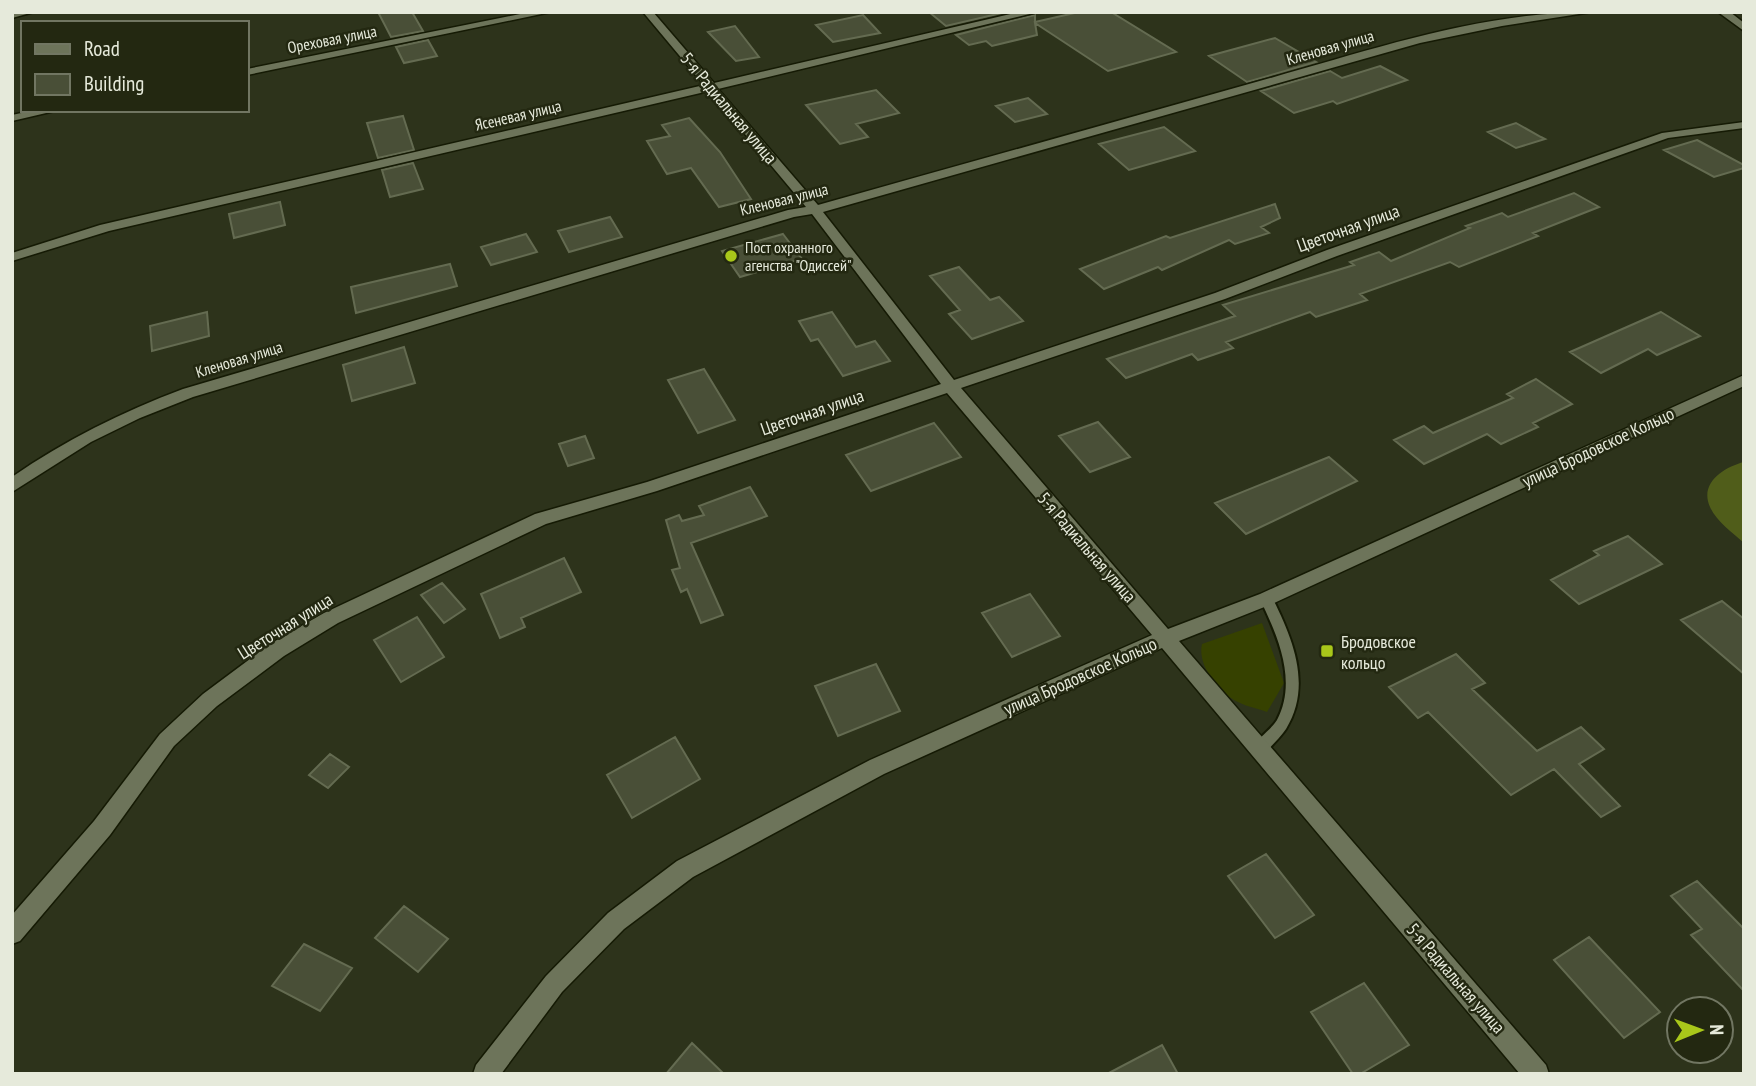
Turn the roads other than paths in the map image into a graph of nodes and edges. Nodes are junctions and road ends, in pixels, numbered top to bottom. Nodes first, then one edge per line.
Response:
1 (29, 12) edge
2 (546, 12) edge
3 (648, 12) edge
4 (1033, 12) edge
5 (1587, 12) edge
6 (1723, 12) edge
7 (12, 15) edge
8 (1744, 28) edge
9 (248, 72) edge
10 (710, 87) junction
11 (44, 112) edge
12 (12, 118) edge
13 (1744, 125) edge
14 (815, 210) junction
15 (12, 257) edge
16 (1744, 380) edge
17 (950, 386) junction
18 (12, 486) edge
19 (1266, 598) junction
20 (1165, 638) junction
21 (1259, 748) junction
22 (12, 933) edge
23 (485, 1074) edge
24 (1537, 1074) edge

1 - 7 street
2 - 9 street, Ореховая улица
3 - 10 street, 5-я Радиальная улица
4 - 10 street, Ясеневая улица
5 - 14 street, Кленовая улица
6 - 8 street
10 - 14 street, 5-я Радиальная улица
10 - 15 street, Ясеневая улица
11 - 12 street
13 - 17 street, Цветочная улица
14 - 17 street, 5-я Радиальная улица
14 - 18 street, Кленовая улица
16 - 19 street, улица Бродовское Кольцо
17 - 20 street, 5-я Радиальная улица
17 - 22 street, Цветочная улица
19 - 20 street, улица Бродовское Кольцо
19 - 21 lane
20 - 21 street, 5-я Радиальная улица
20 - 23 street, улица Бродовское Кольцо
21 - 24 street, 5-я Радиальная улица

